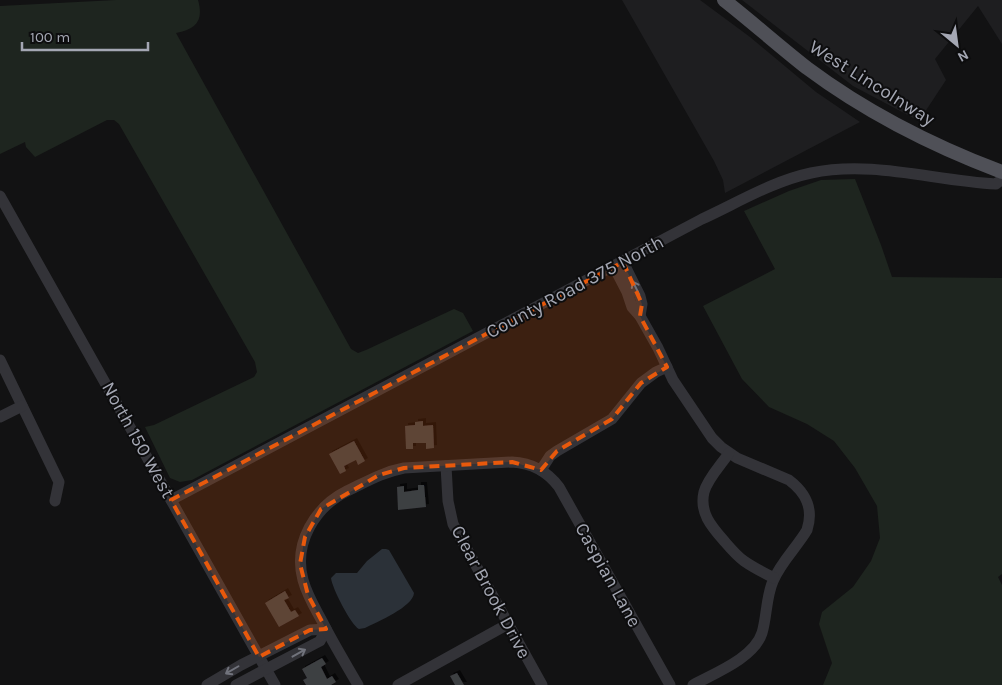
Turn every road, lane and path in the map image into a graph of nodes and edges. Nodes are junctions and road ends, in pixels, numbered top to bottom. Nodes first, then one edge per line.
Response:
1 (724, 0) edge
2 (1002, 172) edge
3 (1002, 179) edge
4 (0, 196) edge
5 (618, 265) junction
6 (0, 360) edge
7 (667, 367) junction
8 (22, 406) junction
9 (0, 417) edge
10 (729, 453) junction
11 (446, 466) junction
12 (541, 470) junction
13 (171, 500) junction
14 (55, 501) dead end
15 (774, 578) junction
16 (508, 624) junction
17 (326, 629) junction
18 (258, 657) junction
19 (266, 670) junction
20 (207, 685) edge
21 (236, 685) edge
22 (275, 685) edge
23 (358, 685) edge
24 (398, 685) edge
25 (542, 685) edge
26 (670, 685) edge
27 (693, 685) edge

1 - 2 main road, West Lincolnway
3 - 5 street, County Road 375 North
4 - 13 street, North 150 West
5 - 7 street
5 - 13 street, County Road 375 North
6 - 8 street
7 - 10 street
7 - 12 street
8 - 9 street
8 - 14 street
10 - 15 street
10 - 15 street
11 - 12 street
11 - 16 street, Clear Brook Drive
11 - 17 street
12 - 26 street, Caspian Lane
13 - 18 street, North 150 West
15 - 27 street
16 - 24 street
16 - 25 street, Clear Brook Drive
17 - 18 street
19 -> 17 street
17 - 23 street
18 - 19 street, North 150 West
18 -> 20 street
19 - 21 street
19 - 22 street, North 150 West

